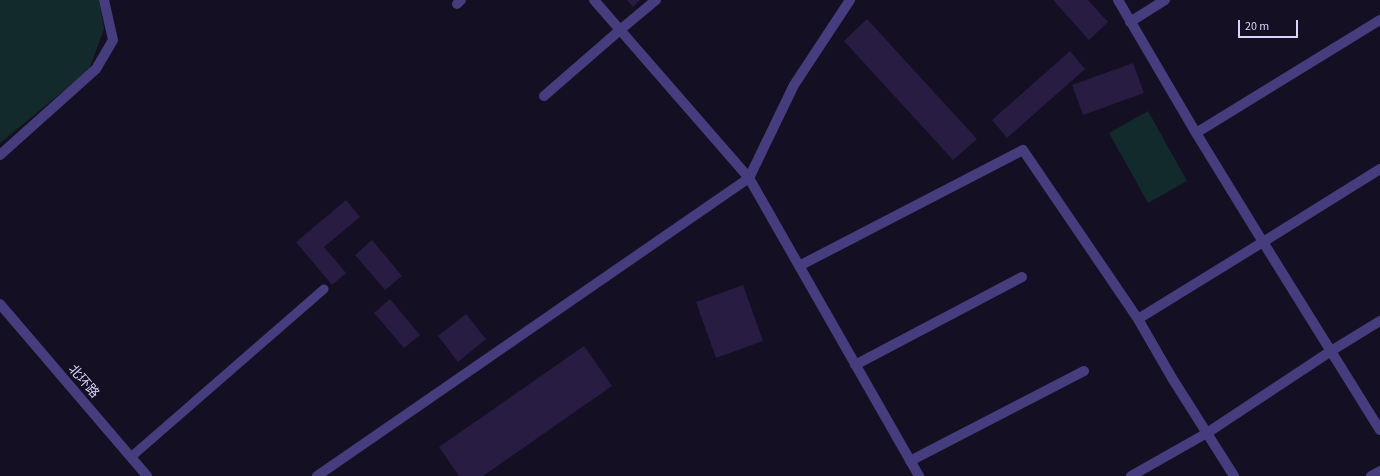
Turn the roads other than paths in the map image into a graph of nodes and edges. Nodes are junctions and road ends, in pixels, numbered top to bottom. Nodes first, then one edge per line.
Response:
1 (104, 0) edge
2 (594, 0) edge
3 (656, 0) edge
4 (850, 0) edge
5 (1118, 0) edge
6 (1165, 0) edge
7 (1380, 20) edge
8 (1130, 22) junction
9 (620, 30) junction
10 (544, 96) dead end
11 (1196, 133) junction
12 (0, 155) edge
13 (1380, 169) edge
14 (749, 178) junction
15 (1263, 242) junction
16 (799, 266) junction
17 (1022, 277) dead end
18 (324, 289) dead end
19 (0, 304) edge
20 (1138, 319) junction
21 (1380, 321) edge
22 (1331, 351) junction
23 (855, 365) junction
24 (1084, 371) dead end
25 (1380, 430) edge
26 (1207, 433) junction
27 (131, 457) junction
28 (910, 461) junction
29 (1380, 471) edge
30 (147, 476) edge
31 (317, 476) edge
32 (918, 476) edge
33 (1130, 476) edge
34 (1234, 476) edge
35 (1371, 476) edge

1 - 12 street
2 - 9 street
3 - 9 street
4 - 14 street
5 - 8 street
6 - 8 street
7 - 11 street
8 - 11 street
9 - 10 street
9 - 14 street
11 - 15 street
13 - 15 street
14 - 16 street
14 - 31 street
15 - 20 street
15 - 22 street
16 - 20 street
16 - 23 street
17 - 23 street
18 - 27 lane
19 - 27 street, 北环路
20 - 26 street
21 - 22 street
22 - 25 street
22 - 26 street
23 - 28 street
24 - 28 street
26 - 33 street
26 - 34 street
27 - 30 street, 北环路
28 - 32 street
29 - 35 street

